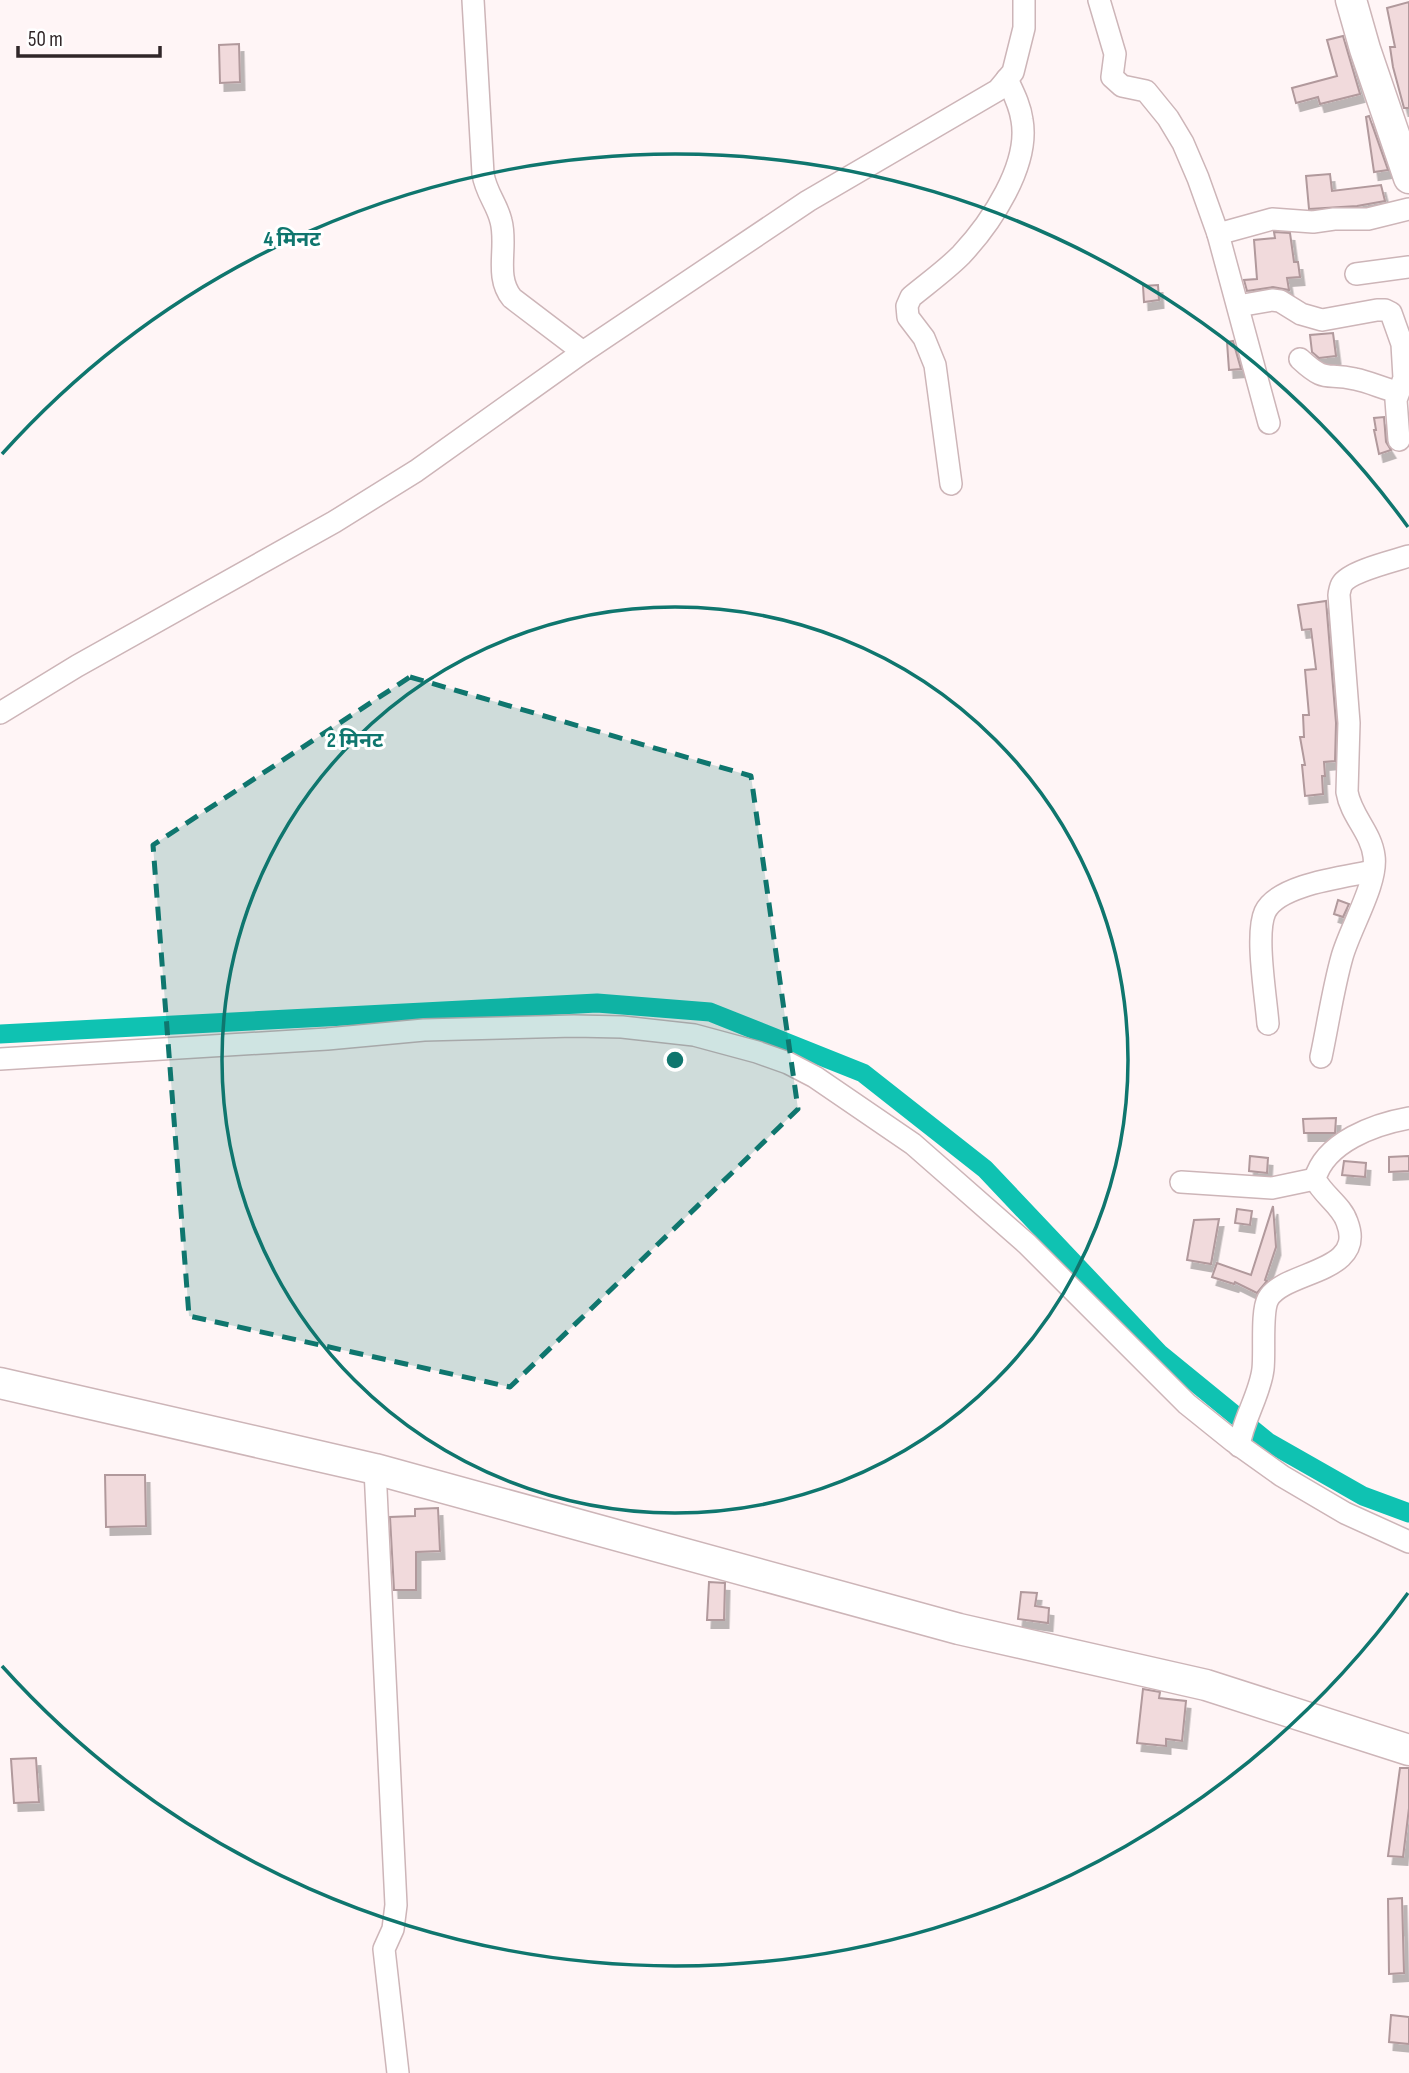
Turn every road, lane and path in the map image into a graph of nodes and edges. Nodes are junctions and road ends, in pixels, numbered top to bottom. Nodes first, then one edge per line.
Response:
1 (473, 0) edge
2 (1024, 0) edge
3 (1099, 0) edge
4 (1351, 0) edge
5 (1007, 79) junction
6 (1409, 178) edge
7 (1409, 209) edge
8 (1218, 234) junction
9 (1409, 267) edge
10 (1356, 274) dead end
11 (1238, 306) junction
12 (1406, 342) edge
13 (583, 352) junction
14 (1300, 359) dead end
15 (1398, 392) junction
16 (1269, 423) dead end
17 (1399, 440) dead end
18 (951, 484) dead end
19 (1409, 556) edge
20 (0, 713) edge
21 (1373, 871) junction
22 (1268, 1024) dead end
23 (1321, 1057) dead end
24 (0, 1059) edge
25 (1409, 1118) edge
26 (1315, 1179) junction
27 (1181, 1182) dead end
28 (0, 1383) edge
29 (1240, 1441) junction
30 (375, 1469) junction
31 (1409, 1542) edge
32 (1409, 1750) edge
33 (398, 2073) edge

1 - 13 street
2 - 5 street
3 - 8 street
4 - 6 street
5 - 13 street
5 - 18 street
7 - 8 street
8 - 11 street
9 - 10 street
11 - 12 street
11 - 16 street
12 - 15 street
13 - 20 street
14 - 15 street
15 - 17 street
19 - 21 street
21 - 22 street
21 - 23 street
24 - 29 street
25 - 26 street
26 - 27 street
26 - 29 street
28 - 30 street
29 - 31 street
30 - 32 street
30 - 33 street

